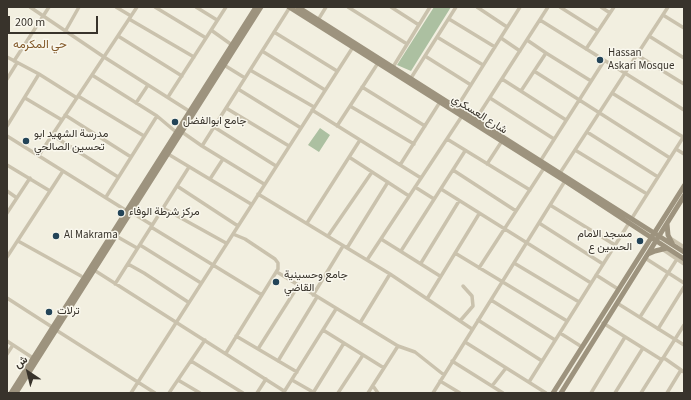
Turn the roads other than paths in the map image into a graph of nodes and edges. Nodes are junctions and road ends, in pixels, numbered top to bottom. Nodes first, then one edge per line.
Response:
1 (30, 7) edge
2 (49, 7) edge
3 (79, 7) edge
4 (116, 7) edge
5 (137, 7) edge
6 (156, 7) edge
7 (196, 7) edge
8 (226, 7) edge
9 (256, 7) edge
10 (261, 7) edge
11 (289, 7) edge
12 (298, 7) edge
13 (326, 7) edge
14 (348, 7) edge
15 (391, 7) edge
16 (430, 7) edge
17 (456, 7) edge
18 (477, 7) edge
19 (548, 7) edge
20 (560, 7) edge
21 (601, 7) edge
22 (614, 7) edge
23 (668, 7) edge
24 (518, 8) edge
25 (304, 9) edge
26 (610, 13) junction
27 (43, 15) junction
28 (663, 15) junction
29 (130, 18) junction
30 (449, 19) junction
31 (217, 20) junction
32 (318, 20) junction
33 (540, 20) junction
34 (419, 25) junction
35 (507, 26) junction
36 (684, 28) edge
37 (66, 30) junction
38 (211, 30) junction
39 (598, 31) junction
40 (274, 32) junction
41 (333, 32) junction
42 (118, 36) junction
43 (649, 36) junction
44 (341, 37) junction
45 (437, 37) junction
46 (206, 38) junction
47 (500, 38) junction
48 (527, 40) junction
49 (407, 44) junction
50 (232, 45) junction
51 (353, 47) junction
52 (495, 47) junction
53 (586, 49) junction
54 (262, 51) junction
55 (520, 51) junction
56 (546, 53) junction
57 (637, 55) junction
58 (425, 56) junction
59 (7, 57) edge
60 (104, 57) junction
61 (194, 57) junction
62 (684, 58) edge
63 (604, 61) junction
64 (16, 62) junction
65 (378, 63) junction
66 (224, 65) junction
67 (483, 66) junction
68 (393, 67) junction
69 (250, 70) junction
70 (337, 71) junction
71 (534, 71) junction
72 (39, 74) junction
73 (625, 74) junction
74 (92, 75) junction
75 (182, 76) junction
76 (245, 78) junction
77 (411, 78) junction
78 (7, 79) edge
79 (502, 79) junction
80 (591, 81) junction
81 (684, 84) edge
82 (148, 85) junction
83 (471, 85) junction
84 (362, 87) junction
85 (238, 89) junction
86 (325, 90) junction
87 (521, 91) junction
88 (612, 93) junction
89 (77, 97) junction
90 (168, 97) junction
91 (25, 98) junction
92 (490, 98) junction
93 (579, 100) junction
94 (440, 102) junction
95 (136, 103) junction
96 (350, 106) junction
97 (457, 107) junction
98 (226, 108) junction
99 (313, 109) junction
100 (684, 110) edge
101 (189, 111) junction
102 (600, 112) junction
103 (65, 116) junction
104 (157, 116) junction
105 (462, 116) junction
106 (476, 119) junction
107 (62, 120) junction
108 (566, 120) junction
109 (7, 126) edge
110 (337, 126) junction
111 (425, 126) junction
112 (214, 127) junction
113 (301, 128) junction
114 (490, 131) junction
115 (179, 132) junction
116 (587, 132) junction
117 (52, 135) junction
118 (497, 135) junction
119 (7, 136) edge
120 (144, 136) junction
121 (684, 136) edge
122 (447, 139) junction
123 (554, 139) junction
124 (360, 140) junction
125 (502, 141) junction
126 (414, 144) junction
127 (202, 146) junction
128 (289, 146) junction
129 (676, 149) junction
130 (575, 150) junction
131 (465, 151) junction
132 (168, 154) junction
133 (684, 154) edge
134 (39, 156) junction
135 (131, 157) junction
136 (349, 157) junction
137 (670, 158) junction
138 (223, 159) junction
139 (541, 160) junction
140 (487, 164) junction
141 (7, 165) edge
142 (400, 165) junction
143 (276, 166) junction
144 (189, 167) junction
145 (544, 168) junction
146 (453, 170) junction
147 (63, 171) junction
148 (372, 172) junction
149 (153, 173) junction
150 (560, 173) junction
151 (118, 177) junction
152 (658, 177) junction
153 (30, 178) junction
154 (421, 178) junction
155 (210, 179) junction
156 (565, 181) junction
157 (388, 182) junction
158 (264, 184) junction
159 (177, 186) junction
160 (684, 186) edge
161 (415, 187) junction
162 (441, 189) junction
163 (530, 190) junction
164 (7, 191) edge
165 (50, 191) junction
166 (258, 194) junction
167 (647, 194) junction
168 (409, 196) junction
169 (684, 196) edge
170 (106, 197) junction
171 (17, 198) junction
172 (434, 199) junction
173 (459, 201) junction
174 (252, 204) junction
175 (550, 205) junction
176 (163, 208) junction
177 (129, 211) junction
178 (516, 212) junction
179 (7, 213) edge
180 (479, 214) junction
181 (630, 221) junction
182 (307, 223) junction
183 (539, 223) junction
184 (667, 224) junction
185 (152, 226) junction
186 (238, 226) junction
187 (505, 230) junction
188 (654, 232) junction
189 (233, 234) junction
190 (116, 236) junction
191 (328, 236) junction
192 (659, 236) junction
193 (669, 237) junction
194 (650, 238) junction
195 (381, 239) junction
196 (18, 241) junction
197 (656, 241) junction
198 (226, 243) junction
199 (526, 244) junction
200 (615, 245) junction
201 (7, 246) edge
202 (138, 246) junction
203 (683, 246) edge
204 (345, 247) junction
205 (669, 248) junction
206 (12, 249) junction
207 (401, 251) junction
208 (684, 252) edge
209 (454, 253) junction
210 (646, 256) junction
211 (7, 257) edge
212 (675, 258) junction
213 (684, 259) edge
214 (367, 260) junction
215 (421, 263) junction
216 (514, 263) junction
217 (128, 264) junction
218 (213, 264) junction
219 (603, 264) junction
220 (684, 264) edge
221 (480, 268) junction
222 (94, 270) junction
223 (277, 272) junction
224 (668, 273) junction
225 (390, 274) junction
226 (596, 275) junction
227 (440, 276) junction
228 (83, 280) junction
229 (502, 281) junction
230 (201, 283) junction
231 (591, 283) junction
232 (684, 283) edge
233 (115, 284) junction
234 (298, 286) junction
235 (463, 286) dead end
236 (684, 287) edge
237 (618, 289) junction
238 (262, 295) junction
239 (313, 295) junction
240 (317, 297) junction
241 (7, 298) edge
242 (427, 299) junction
243 (490, 300) junction
244 (188, 302) junction
245 (579, 302) junction
246 (617, 303) junction
247 (336, 309) junction
248 (640, 317) junction
249 (478, 320) junction
250 (460, 321) junction
251 (567, 321) junction
252 (177, 323) junction
253 (360, 323) junction
254 (684, 325) edge
255 (600, 326) junction
256 (54, 328) junction
257 (472, 329) junction
258 (658, 329) junction
259 (323, 330) junction
260 (591, 332) junction
261 (560, 333) junction
262 (597, 334) junction
263 (236, 336) junction
264 (625, 337) junction
265 (205, 340) junction
266 (555, 340) junction
267 (674, 340) junction
268 (7, 342) edge
269 (465, 342) junction
270 (344, 343) junction
271 (13, 345) junction
272 (684, 345) edge
273 (398, 346) junction
274 (582, 347) junction
275 (643, 348) junction
276 (258, 349) junction
277 (226, 353) junction
278 (7, 354) edge
279 (363, 355) junction
280 (33, 358) junction
281 (663, 359) junction
282 (191, 361) junction
283 (278, 361) junction
284 (452, 361) junction
285 (542, 361) junction
286 (384, 368) junction
287 (506, 368) junction
288 (683, 371) edge
289 (297, 372) junction
290 (25, 375) junction
291 (444, 375) junction
292 (266, 379) junction
293 (178, 380) junction
294 (292, 380) junction
295 (440, 381) junction
296 (138, 382) junction
297 (529, 382) junction
298 (19, 384) junction
299 (373, 386) junction
300 (492, 386) junction
301 (284, 392) edge
302 (563, 392) edge
303 (11, 393) edge
304 (16, 393) edge
305 (131, 393) edge
306 (155, 393) edge
307 (169, 393) edge
308 (200, 393) edge
309 (243, 393) edge
310 (257, 393) edge
311 (313, 393) edge
312 (338, 393) edge
313 (368, 393) edge
314 (378, 393) edge
315 (433, 393) edge
316 (460, 393) edge
317 (503, 393) edge
318 (546, 393) edge
319 (553, 393) edge
320 (591, 393) edge
321 (615, 393) edge
322 (641, 393) edge
323 (667, 393) edge

1 - 27 street
2 - 27 street
3 - 37 street
4 - 29 street
5 - 29 street
6 - 46 street
7 - 31 street
8 - 31 street
9 - 50 main road
10 - 66 main road
11 - 40 street
11 - 41 main road, شارع العسكري
12 - 25 main road, شارع العسكري
13 - 32 street
14 - 49 street
15 - 34 street
16 - 34 street
17 - 30 street
18 - 35 street
19 - 33 street
20 - 39 street
21 - 26 street
22 - 26 street
23 - 28 street
24 - 35 street
25 - 32 main road, شارع العسكري
26 - 39 street
27 - 37 street
27 - 64 street
28 - 36 street
28 - 43 street
29 - 42 street
29 - 61 street
30 - 45 street
30 - 52 street
31 - 38 street
32 - 41 main road, شارع العسكري
33 - 48 street
33 - 53 street
34 - 49 street
35 - 47 street
37 - 60 street
38 - 46 street
38 - 50 street
39 - 53 street
40 - 54 street
40 - 70 street
41 - 44 main road, شارع العسكري
42 - 60 street
42 - 75 street
43 - 57 street
43 - 62 street
44 - 51 main road, شارع العسكري
44 - 68 main road, شارع العسكري
45 - 58 street
45 - 67 street
46 - 61 street
47 - 52 street
47 - 55 street
48 - 55 street
48 - 56 street
49 - 68 street
50 - 101 main road
51 - 65 main road, شارع العسكري
51 - 70 street
52 - 67 street
53 - 63 street
54 - 69 street
54 - 86 street
55 - 79 street
56 - 71 street
56 - 80 street
57 - 73 street
57 - 81 street
58 - 77 street
58 - 83 street
59 - 64 street
60 - 74 street
60 - 82 street
61 - 75 street
63 - 73 street
63 - 80 street
64 - 72 street
64 - 78 street
65 - 84 street
65 - 94 main road, شارع العسكري
66 - 76 street
66 - 115 main road
67 - 83 street
68 - 77 main road, شارع العسكري
69 - 76 street
69 - 99 street
70 - 86 street
71 - 87 street
71 - 93 street
72 - 89 street
72 - 91 street
73 - 88 street
73 - 100 street
74 - 89 street
74 - 95 street
75 - 90 street
76 - 85 street
77 - 97 main road, شارع العسكري
79 - 87 street
79 - 92 street
80 - 93 street
82 - 90 street
82 - 95 street
83 - 97 street
84 - 96 street
84 - 111 street
85 - 98 street
85 - 113 street
86 - 99 street
87 - 108 street
88 - 102 street
88 - 121 street
89 - 103 street
89 - 120 street
90 - 101 street
91 - 107 street
91 - 109 street
92 - 106 street
92 - 123 street
93 - 102 street
93 - 108 street
94 - 105 main road, شارع العسكري
94 - 111 street
95 - 104 street
96 - 110 street
96 - 126 street
97 - 106 main road, شارع العسكري
98 - 112 street
98 - 128 street
99 - 110 street
99 - 113 street
101 - 115 main road
102 - 116 street
102 - 137 street
103 - 107 street
103 - 135 street
104 - 115 street
104 - 120 street
105 - 114 main road, شارع العسكري
105 - 122 street
106 - 114 main road, شارع العسكري
107 - 117 street
108 - 123 street
110 - 124 street
111 - 126 street
112 - 127 street
112 - 143 street
113 - 128 street
114 - 118 main road, شارع العسكري
115 - 127 street
115 - 132 main road
115 - 149 main road
116 - 130 street
116 - 152 street
117 - 134 street
117 - 151 street
118 - 125 main road, شارع العسكري
118 - 139 main road, شارع العسكري
119 - 134 street
120 - 135 street
121 - 129 street
122 - 131 street
122 - 154 street
123 - 139 street
124 - 136 street
124 - 142 street
125 - 140 street
125 - 145 main road, شارع العسكري
126 - 142 street
127 - 138 street
128 - 143 street
129 - 133 street
129 - 137 street
130 - 150 street
130 - 167 street
131 - 140 street
131 - 146 street
132 - 144 street
132 - 149 main road
134 - 147 street
135 - 151 street
136 - 148 street
136 - 182 street
137 - 152 street
138 - 155 street
138 - 158 street
139 - 150 main road, شارع العسكري
140 - 163 street
141 - 153 street
142 - 154 street
143 - 158 street
144 - 155 street
144 - 159 street
145 - 156 main road, شارع العسكري
145 - 163 street
146 - 162 street
146 - 178 street
147 - 165 street
147 - 170 street
148 - 157 street
148 - 191 street
149 - 177 main road
150 - 181 main road, شارع العسكري
151 - 170 street
152 - 167 street
153 - 165 street
153 - 171 street
154 - 161 street
155 - 174 street
156 - 175 street
156 - 181 main road, شارع العسكري
157 - 168 street
157 - 204 street
158 - 166 street
159 - 176 street
159 - 186 street
160 - 188 main road
161 - 168 street
161 - 172 street
162 - 172 street
162 - 173 street
163 - 178 street
164 - 171 street
165 - 196 street
166 - 174 street
166 - 182 street
167 - 181 street
168 - 195 street
169 - 184 main road
170 - 177 street
171 - 179 street
172 - 207 street
173 - 180 street
173 - 215 street
174 - 186 street
175 - 183 street
175 - 200 street
176 - 185 street
176 - 198 street
177 - 185 street
177 - 190 main road
177 - 228 main road
178 - 187 street
180 - 187 street
180 - 209 street
181 - 188 main road, شارع العسكري
181 - 194 main road, شارع العسكري
181 - 200 street
182 - 191 street
183 - 199 street
183 - 219 street
184 - 192 main road
184 - 193 main road
185 - 202 street
185 - 218 street
186 - 189 street
187 - 199 street
187 - 221 street
188 - 192 main road, شارع العسكري
188 - 194 main road
189 - 198 street
189 - 223 street
190 - 202 street
190 - 222 main road
191 - 204 street
192 - 197 main road
192 - 205 main road, شارع العسكري
193 - 203 street
193 - 205 main road
194 - 197 main road, شارع العسكري
194 - 237 main road
195 - 207 street
195 - 214 street
196 - 206 street
196 - 228 street
197 - 205 main road, شارع العسكري
197 - 210 main road
198 - 218 street
199 - 216 street
199 - 231 street
200 - 219 street
201 - 206 street
202 - 217 street
202 - 230 street
203 - 205 main road
204 - 214 street
204 - 239 street
205 - 208 main road
205 - 210 main road
205 - 212 main road
205 - 212 street
205 - 213 main road
206 - 211 street
207 - 215 street
209 - 221 street
209 - 227 street
210 - 224 street
210 - 246 main road
212 - 220 street
212 - 224 street
214 - 225 street
215 - 227 street
216 - 229 street
216 - 245 street
217 - 233 street
217 - 244 street
218 - 230 street
218 - 238 street
219 - 226 street
221 - 229 street
222 - 228 main road
222 - 233 street
223 - 234 street
223 - 238 street
224 - 232 street
224 - 248 street
225 - 242 street
225 - 253 street
226 - 231 street
226 - 237 street
227 - 242 street
228 - 256 main road
229 - 243 street
229 - 251 street
230 - 244 street
231 - 245 street
233 - 252 street
234 - 239 street
234 - 276 street
235 - 250 street
236 - 258 street
237 - 255 main road
238 - 263 street
239 - 240 street
240 - 247 street
240 - 283 street
241 - 256 street
242 - 250 street
243 - 249 street
243 - 266 street
244 - 252 street
245 - 251 street
246 - 248 street
246 - 255 main road
247 - 253 street
247 - 259 street
248 - 258 street
249 - 257 street
249 - 285 street
250 - 257 street
251 - 261 street
252 - 265 street
252 - 296 street
253 - 273 street
254 - 267 street
255 - 260 main road
255 - 262 main road
255 - 264 street
256 - 280 main road
256 - 290 main road
256 - 296 street
257 - 269 street
258 - 267 street
259 - 270 street
259 - 289 street
260 - 262 main road
260 - 274 main road
261 - 266 street
261 - 274 street
262 - 302 main road
263 - 276 street
263 - 277 street
264 - 275 street
264 - 320 street
265 - 277 street
265 - 282 street
266 - 285 street
267 - 272 street
267 - 281 street
268 - 271 street
269 - 284 street
269 - 287 street
270 - 279 street
270 - 311 street
271 - 278 street
271 - 280 street
273 - 286 street
273 - 291 street
274 - 319 main road
275 - 281 street
275 - 321 street
276 - 283 street
277 - 292 street
279 - 286 street
279 - 312 street
280 - 290 main road
281 - 288 street
281 - 322 street
282 - 293 street
282 - 309 street
283 - 289 street
284 - 291 street
284 - 300 street
285 - 297 street
286 - 299 street
287 - 297 street
287 - 300 street
288 - 323 street
289 - 294 street
290 - 298 main road
291 - 295 street
292 - 301 street
292 - 310 street
293 - 307 street
293 - 308 street
294 - 301 street
294 - 311 street
295 - 315 street
295 - 316 street
296 - 305 street
296 - 306 street
297 - 318 street
298 - 303 main road
298 - 304 main road
299 - 313 street
299 - 314 street
300 - 317 street

